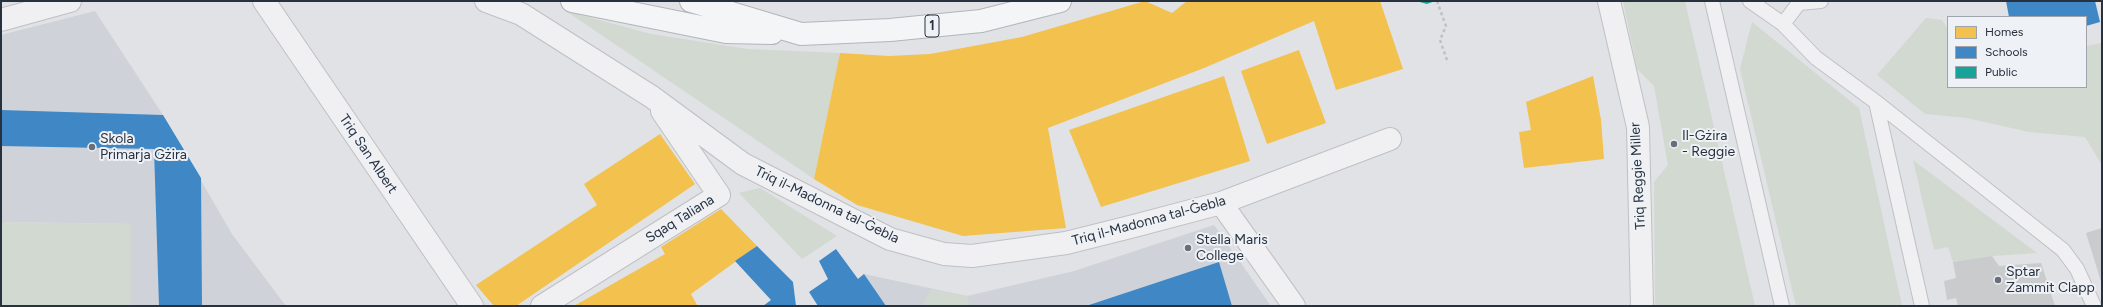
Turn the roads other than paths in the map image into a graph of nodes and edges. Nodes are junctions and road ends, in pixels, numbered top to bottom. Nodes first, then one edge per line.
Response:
1 (70, 1) edge
2 (264, 1) edge
3 (486, 1) edge
4 (572, 1) edge
5 (691, 1) edge
6 (1060, 1) edge
7 (1609, 1) edge
8 (1712, 1) edge
9 (1750, 1) edge
10 (1821, 1) edge
11 (1, 20) edge
12 (1783, 24) junction
13 (801, 34) junction
14 (652, 97) junction
15 (1876, 102) junction
16 (1390, 138) dead end
17 (1221, 203) junction
18 (472, 306) edge
19 (542, 306) edge
20 (1294, 306) edge
21 (1642, 306) edge
22 (1782, 306) edge
23 (1922, 306) edge
24 (2094, 306) edge

1 - 11 street
2 - 18 street, Triq San Albert
3 - 14 street, Triq il-Madonna tal-Ġebla
4 - 13 highway
5 - 13 highway, 1
6 - 13 highway, 1
7 - 21 street, Triq Reggie Miller
8 - 22 lane
9 - 12 lane
10 - 12 lane
12 - 15 lane
14 - 17 street, Triq il-Madonna tal-Ġebla
14 - 19 street, Sqaq Taliana
15 - 23 lane
15 - 24 lane
16 - 17 street, Triq il-Madonna tal-Ġebla
17 - 20 street

